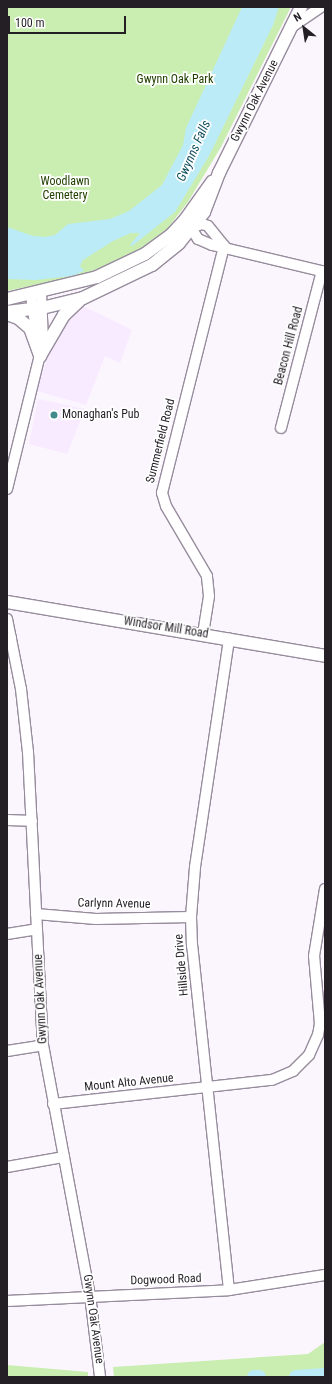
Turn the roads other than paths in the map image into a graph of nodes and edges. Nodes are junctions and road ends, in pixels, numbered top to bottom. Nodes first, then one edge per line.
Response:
1 (301, 7) edge
2 (320, 7) edge
3 (293, 26) junction
4 (189, 224) junction
5 (224, 246) junction
6 (324, 271) edge
7 (36, 294) junction
8 (83, 298) junction
9 (7, 299) edge
10 (38, 308) junction
11 (7, 313) edge
12 (40, 356) junction
13 (281, 428) dead end
14 (7, 489) edge
15 (7, 602) edge
16 (7, 619) edge
17 (203, 634) junction
18 (9, 635) edge
19 (229, 639) junction
20 (325, 656) edge
21 (7, 820) edge
22 (32, 821) junction
23 (325, 889) edge
24 (36, 914) junction
25 (192, 917) junction
26 (37, 929) junction
27 (7, 934) edge
28 (43, 1045) junction
29 (7, 1051) edge
30 (207, 1089) junction
31 (53, 1104) junction
32 (64, 1157) junction
33 (7, 1167) edge
34 (325, 1274) edge
35 (229, 1290) junction
36 (90, 1295) junction
37 (7, 1301) edge
38 (100, 1377) edge

1 - 3 main road, Gwynn Oak Avenue
2 - 3 street
3 - 4 main road, Gwynn Oak Avenue
4 - 5 street
4 - 5 street
4 - 7 main road, Gwynn Oak Avenue
4 - 8 main road, Gwynn Oak Avenue
5 - 6 street
5 - 17 street, Summerfield Road
6 - 13 street, Beacon Hill Road
7 - 9 main road, Gwynn Oak Avenue
7 - 10 street
8 - 10 main road, Gwynn Oak Avenue
8 - 12 main road
10 - 11 main road, Gwynn Oak Avenue
10 - 12 street
11 - 12 main road
12 - 14 street
15 - 17 main road, Windsor Mill Road
16 - 18 street, Gwynn Oak Avenue
17 - 19 main road, Windsor Mill Road
18 - 22 street, Gwynn Oak Avenue
19 - 20 main road, Windsor Mill Road
19 - 25 street, Hillside Drive
21 - 22 street
22 - 24 street, Gwynn Oak Avenue
23 - 30 street, Mount Alto Avenue
24 - 25 street, Carlynn Avenue
24 - 26 street, Gwynn Oak Avenue
25 - 30 street, Hillside Drive
26 - 27 street
26 - 28 street, Gwynn Oak Avenue
28 - 29 street
28 - 31 street, Gwynn Oak Avenue
30 - 31 street, Mount Alto Avenue
30 - 35 street, Hillside Drive
31 - 32 street, Gwynn Oak Avenue
32 - 33 street
32 - 36 street, Gwynn Oak Avenue
34 - 35 street, Dogwood Road
35 - 36 street, Dogwood Road
36 - 37 street, Dogwood Road
36 - 38 street, Gwynn Oak Avenue

